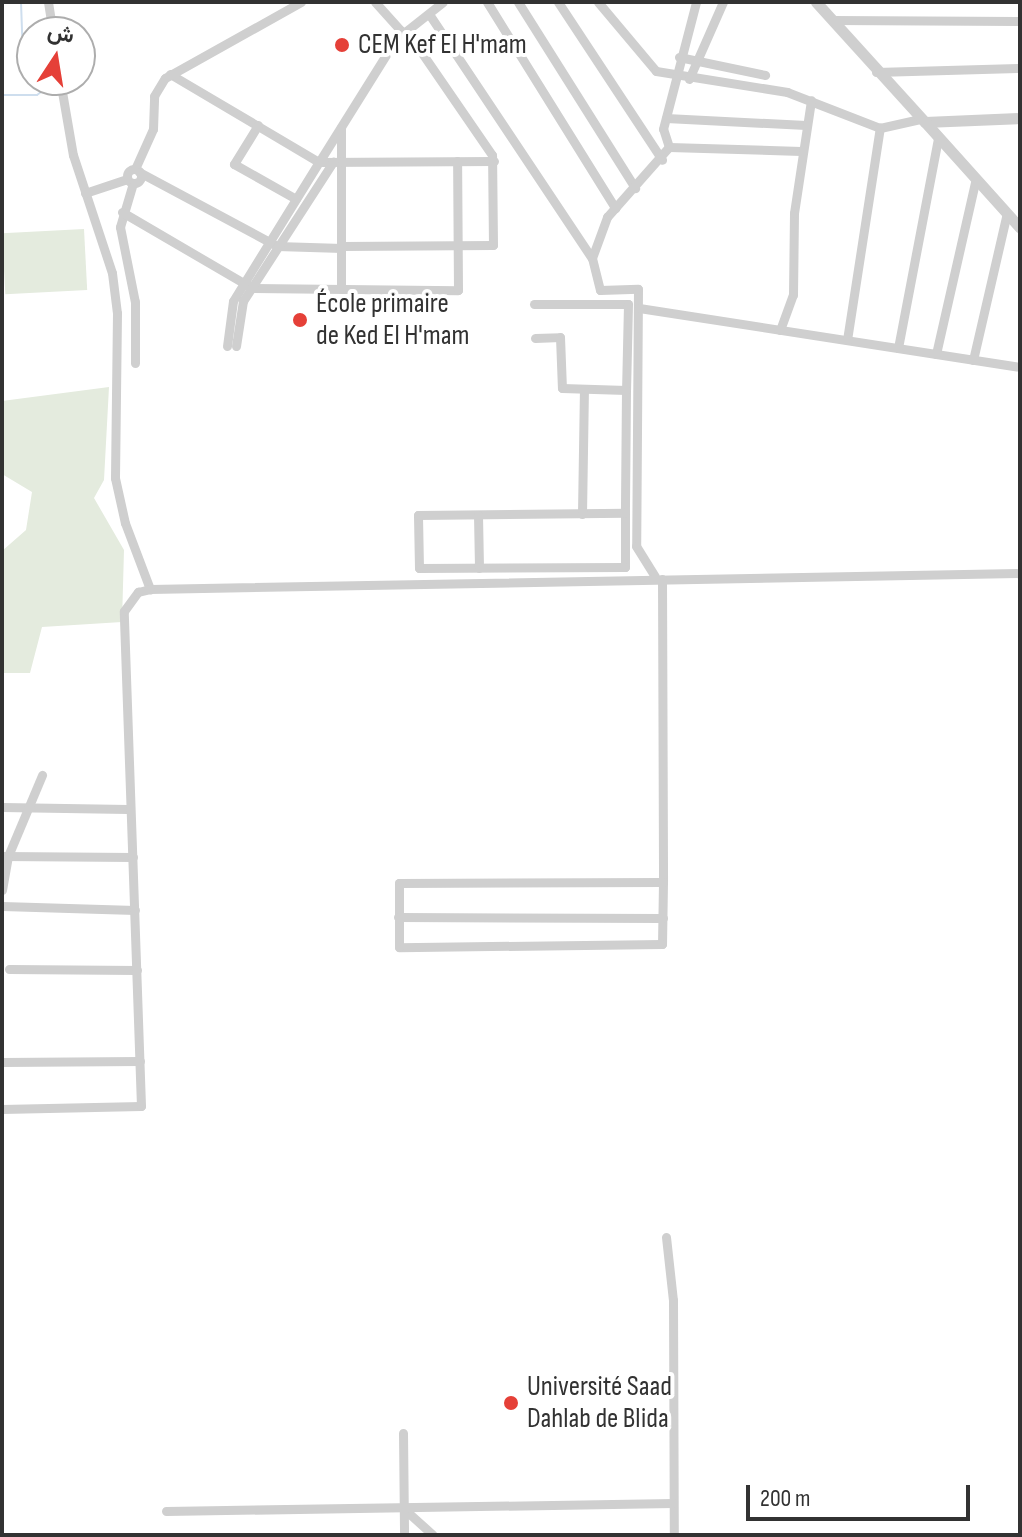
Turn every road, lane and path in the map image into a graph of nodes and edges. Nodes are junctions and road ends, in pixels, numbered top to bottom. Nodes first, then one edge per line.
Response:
1 (301, 2) edge
2 (375, 2) edge
3 (487, 2) edge
4 (518, 2) edge
5 (558, 2) edge
6 (598, 2) edge
7 (696, 2) edge
8 (723, 2) edge
9 (816, 2) edge
10 (439, 3) edge
11 (429, 14) junction
12 (832, 20) junction
13 (1020, 21) edge
14 (405, 32) junction
15 (679, 57) junction
16 (697, 61) junction
17 (1020, 68) edge
18 (876, 72) junction
19 (170, 74) junction
20 (765, 75) dead end
21 (673, 77) junction
22 (689, 79) junction
23 (64, 96) edge
24 (811, 100) junction
25 (666, 118) junction
26 (1020, 118) edge
27 (922, 121) junction
28 (258, 125) junction
29 (806, 125) junction
30 (341, 127) junction
31 (880, 128) junction
32 (938, 138) junction
33 (669, 147) junction
34 (801, 151) junction
35 (662, 160) junction
36 (457, 161) junction
37 (494, 161) junction
38 (319, 162) junction
39 (337, 162) junction
40 (137, 171) junction
41 (976, 178) junction
42 (130, 181) junction
43 (635, 188) junction
44 (85, 193) junction
45 (296, 199) junction
46 (615, 208) junction
47 (122, 212) junction
48 (1007, 213) junction
49 (1020, 228) edge
50 (273, 245) junction
51 (458, 245) junction
52 (342, 247) junction
53 (592, 258) junction
54 (247, 286) junction
55 (341, 289) junction
56 (534, 304) dead end
57 (639, 308) junction
58 (780, 330) junction
59 (535, 338) dead end
60 (847, 340) junction
61 (232, 346) dead end
62 (898, 348) junction
63 (936, 354) junction
64 (973, 360) junction
65 (135, 363) dead end
66 (1020, 367) edge
67 (584, 389) junction
68 (626, 390) junction
69 (625, 513) junction
70 (582, 514) junction
71 (478, 515) junction
72 (625, 567) junction
73 (479, 568) junction
74 (639, 572) junction
75 (1020, 573) edge
76 (658, 578) junction
77 (150, 589) junction
78 (42, 775) dead end
79 (2, 807) edge
80 (29, 808) junction
81 (128, 809) junction
82 (5, 856) edge
83 (133, 857) junction
84 (663, 882) junction
85 (2, 890) edge
86 (2, 906) edge
87 (135, 910) junction
88 (398, 917) junction
89 (663, 918) junction
90 (9, 969) dead end
91 (137, 970) junction
92 (140, 1061) junction
93 (2, 1062) edge
94 (2, 1109) edge
95 (666, 1237) dead end
96 (403, 1433) dead end
97 (673, 1503) junction
98 (403, 1508) junction
99 (166, 1511) dead end
100 (404, 1535) edge
101 (433, 1535) edge
102 (674, 1535) edge

1 - 19 street
2 - 14 street
3 - 46 street
4 - 43 street
5 - 35 street
6 - 21 street
7 - 15 street
8 - 16 street
9 - 12 street
10 - 11 street
11 - 14 street
11 - 53 street
12 - 13 street
12 - 18 street
14 - 30 street
14 - 37 street
15 - 16 street
15 - 21 street
16 - 20 street
16 - 22 street
17 - 18 street
18 - 27 street
19 - 28 street
19 - 40 street
21 - 22 street
21 - 25 street
22 - 24 street
23 - 44 street
24 - 29 street
24 - 31 street
25 - 29 street
25 - 33 street
26 - 27 street
27 - 31 street
27 - 32 street
28 - 38 street
28 - 45 street
29 - 34 street
30 - 38 street
30 - 39 street
31 - 60 street
32 - 41 street
32 - 62 street
33 - 34 street
33 - 35 street
34 - 58 street
35 - 43 street
36 - 37 street
36 - 39 street
36 - 51 street
37 - 51 street
38 - 39 street
38 - 45 street
39 - 50 street
39 - 52 street
40 - 42 street
40 - 50 street
41 - 48 street
41 - 63 street
42 - 44 street
42 - 47 street
43 - 46 street
44 - 77 street
45 - 50 street
46 - 53 street
47 - 54 street
47 - 65 street
48 - 49 street
48 - 64 street
50 - 52 street
50 - 54 street
51 - 52 street
51 - 55 street
52 - 55 street
53 - 57 street
54 - 55 street
54 - 61 street
56 - 68 street
57 - 58 street
57 - 74 street
58 - 60 street
59 - 67 street
60 - 62 street
62 - 63 street
63 - 64 street
64 - 66 street
67 - 68 street
67 - 70 street
68 - 69 street
69 - 70 street
69 - 72 street
70 - 71 street
71 - 73 street
71 - 73 street
72 - 73 street
72 - 74 street
74 - 76 street
74 - 77 street
75 - 76 street
76 - 84 street
77 - 81 street
78 - 80 street
79 - 80 street
80 - 81 street
80 - 82 street
81 - 83 street
82 - 83 street
82 - 85 street
83 - 87 street
84 - 88 street
84 - 89 street
86 - 87 street
87 - 91 street
88 - 89 street
88 - 89 street
90 - 91 street
91 - 92 street
92 - 93 street
92 - 94 street
95 - 97 street
96 - 98 street
97 - 98 street
97 - 102 street
98 - 99 street
98 - 100 street
98 - 101 street

